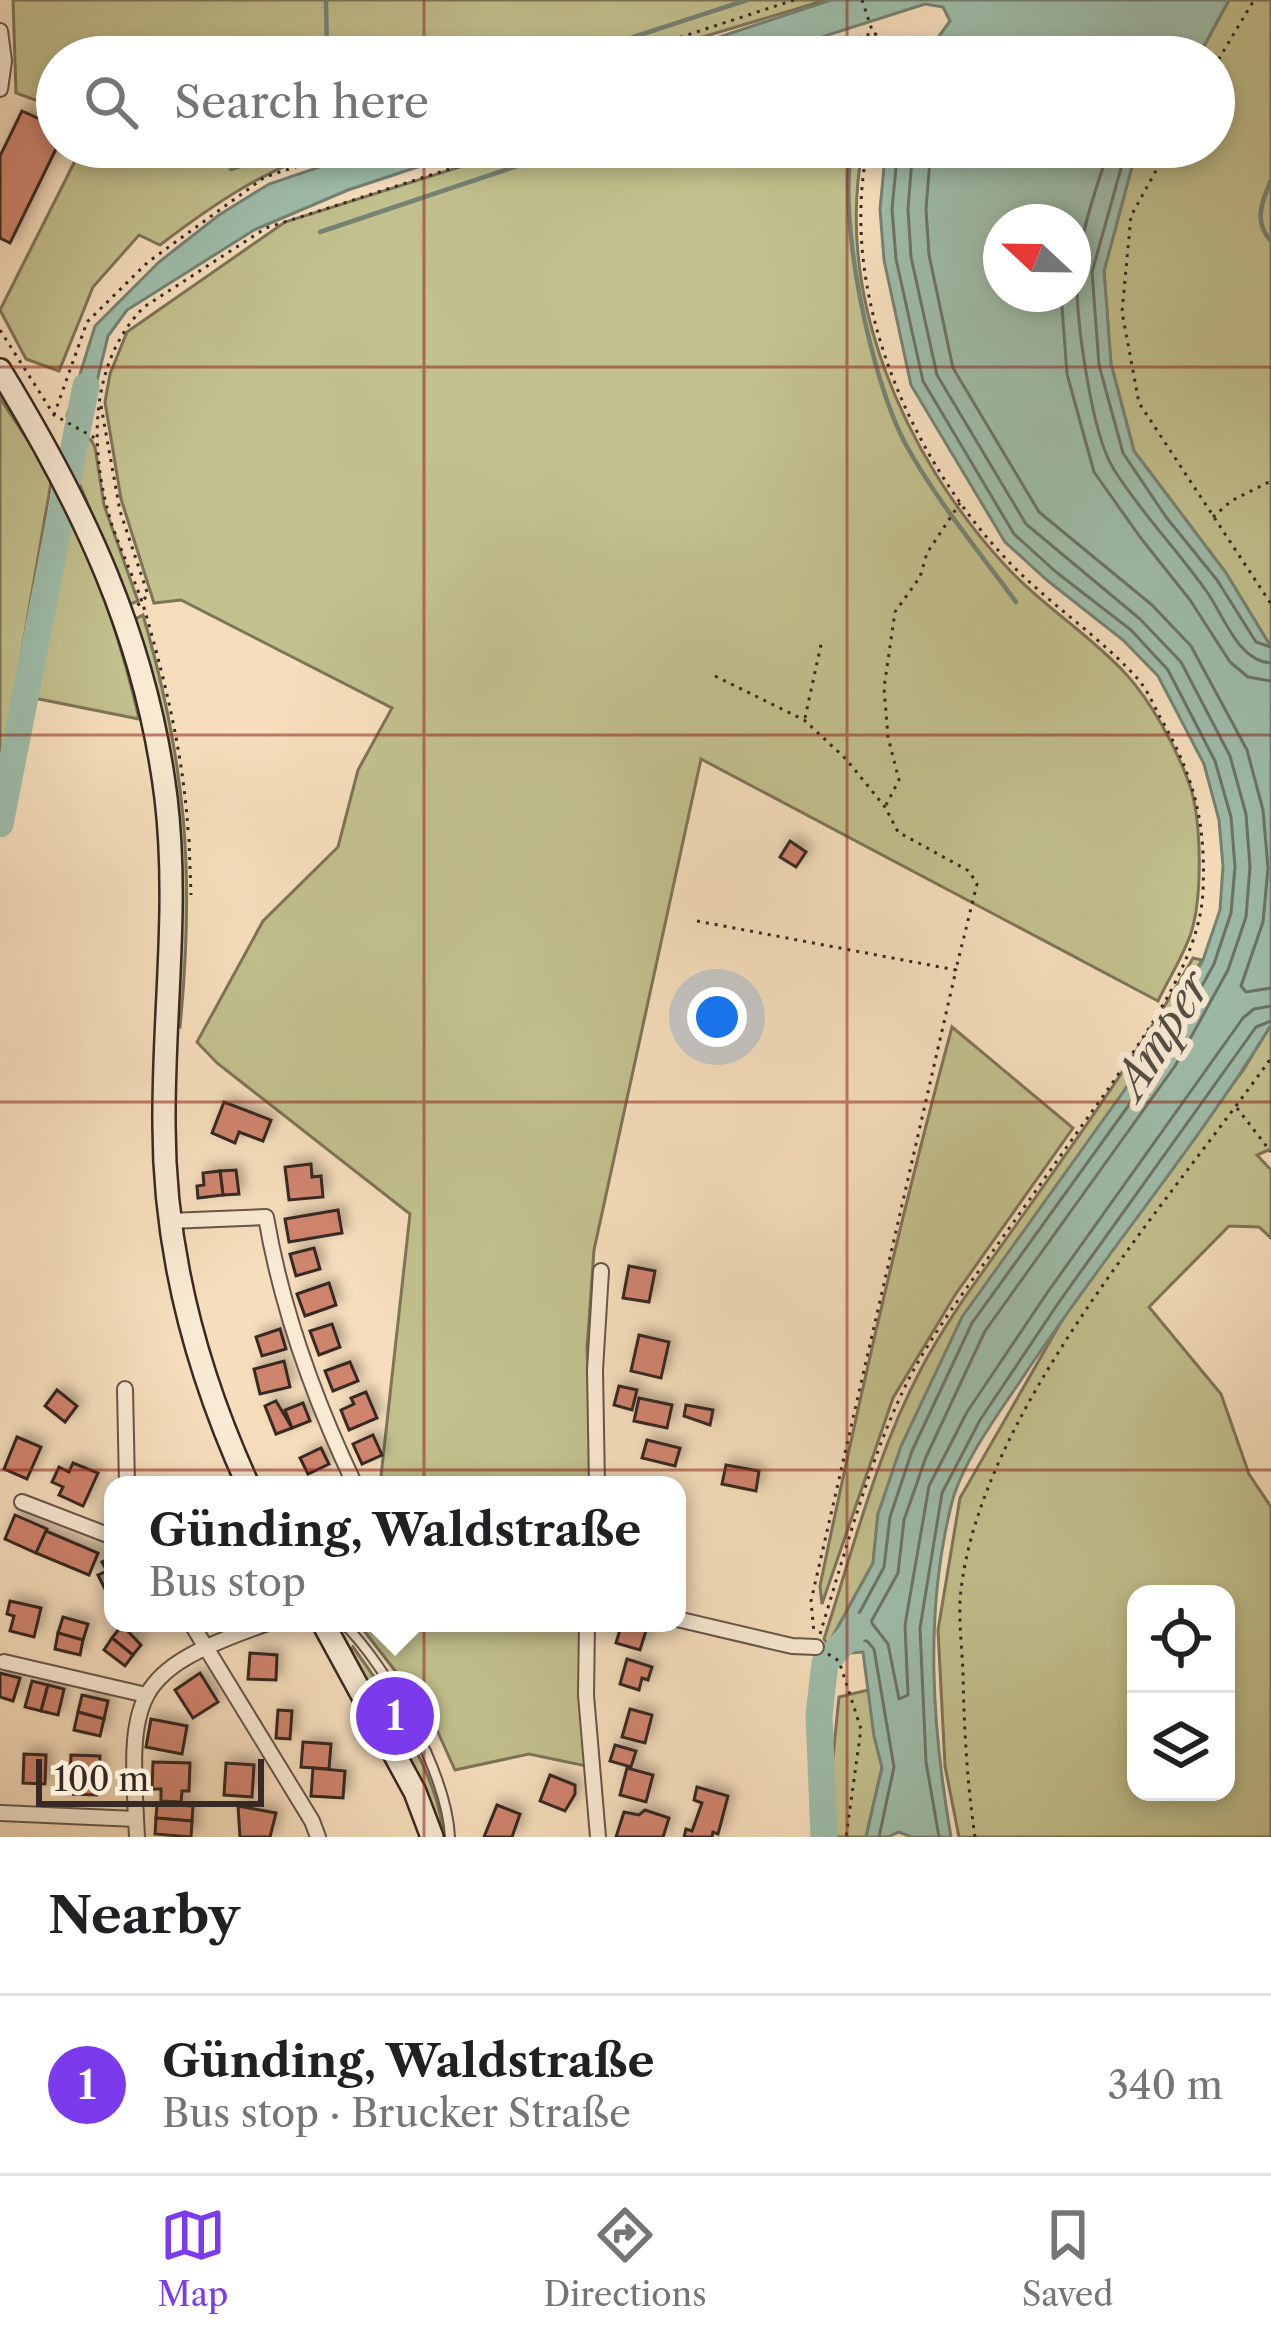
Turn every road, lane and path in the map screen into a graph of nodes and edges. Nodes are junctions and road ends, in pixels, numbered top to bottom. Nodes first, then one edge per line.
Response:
1 (794, 0) edge
2 (862, 0) edge
3 (1254, 0) edge
4 (0, 31) edge
5 (874, 33) junction
6 (684, 36) edge
7 (865, 36) edge
8 (881, 36) edge
9 (1233, 36) edge
10 (0, 89) edge
11 (293, 168) edge
12 (453, 168) edge
13 (866, 168) edge
14 (1157, 168) edge
15 (0, 330) edge
16 (0, 370) edge
17 (100, 400) junction
18 (53, 415) junction
19 (1271, 481) edge
20 (961, 502) junction
21 (1211, 518) junction
22 (143, 604) dead end
23 (1271, 604) edge
24 (823, 640) dead end
25 (715, 676) dead end
26 (804, 720) junction
27 (885, 808) junction
28 (697, 921) dead end
29 (956, 970) junction
30 (1271, 1058) edge
31 (1236, 1107) junction
32 (1271, 1152) edge
33 (169, 1221) junction
34 (601, 1271) dead end
35 (124, 1389) dead end
36 (127, 1476) edge
37 (244, 1476) edge
38 (351, 1476) edge
39 (597, 1476) edge
40 (22, 1502) dead end
41 (104, 1534) edge
42 (686, 1621) edge
43 (195, 1632) edge
44 (243, 1632) edge
45 (328, 1632) edge
46 (350, 1632) edge
47 (587, 1632) edge
48 (203, 1646) junction
49 (816, 1647) junction
50 (839, 1661) dead end
51 (4, 1662) dead end
52 (146, 1695) junction
53 (1, 1813) edge
54 (136, 1819) junction
55 (137, 1837) edge
56 (318, 1837) edge
57 (432, 1837) edge
58 (450, 1837) edge
59 (598, 1837) edge
60 (846, 1837) edge
61 (975, 1837) edge

1 - 6 path
2 - 5 path
3 - 9 path
4 - 10 street
5 - 7 path
5 - 8 path
11 - 18 path
12 - 17 path
13 - 20 path
14 - 21 path
15 - 18 path
16 - 33 main road
17 - 18 path
17 - 22 path
19 - 21 path
20 - 27 path
20 - 49 path
21 - 23 path
24 - 26 path
25 - 26 path
26 - 27 path
27 - 29 path
28 - 29 path
29 - 49 path
30 - 31 path
31 - 32 path
31 - 61 path
33 - 37 main road
33 - 38 street
34 - 39 street
35 - 36 street
40 - 41 street
42 - 49 street
43 - 48 street
44 - 48 street
45 - 57 main road
46 - 58 lane
47 - 59 street
48 - 52 street
48 - 56 street
50 - 60 path
51 - 52 street
52 - 54 street
53 - 54 street
54 - 55 street

